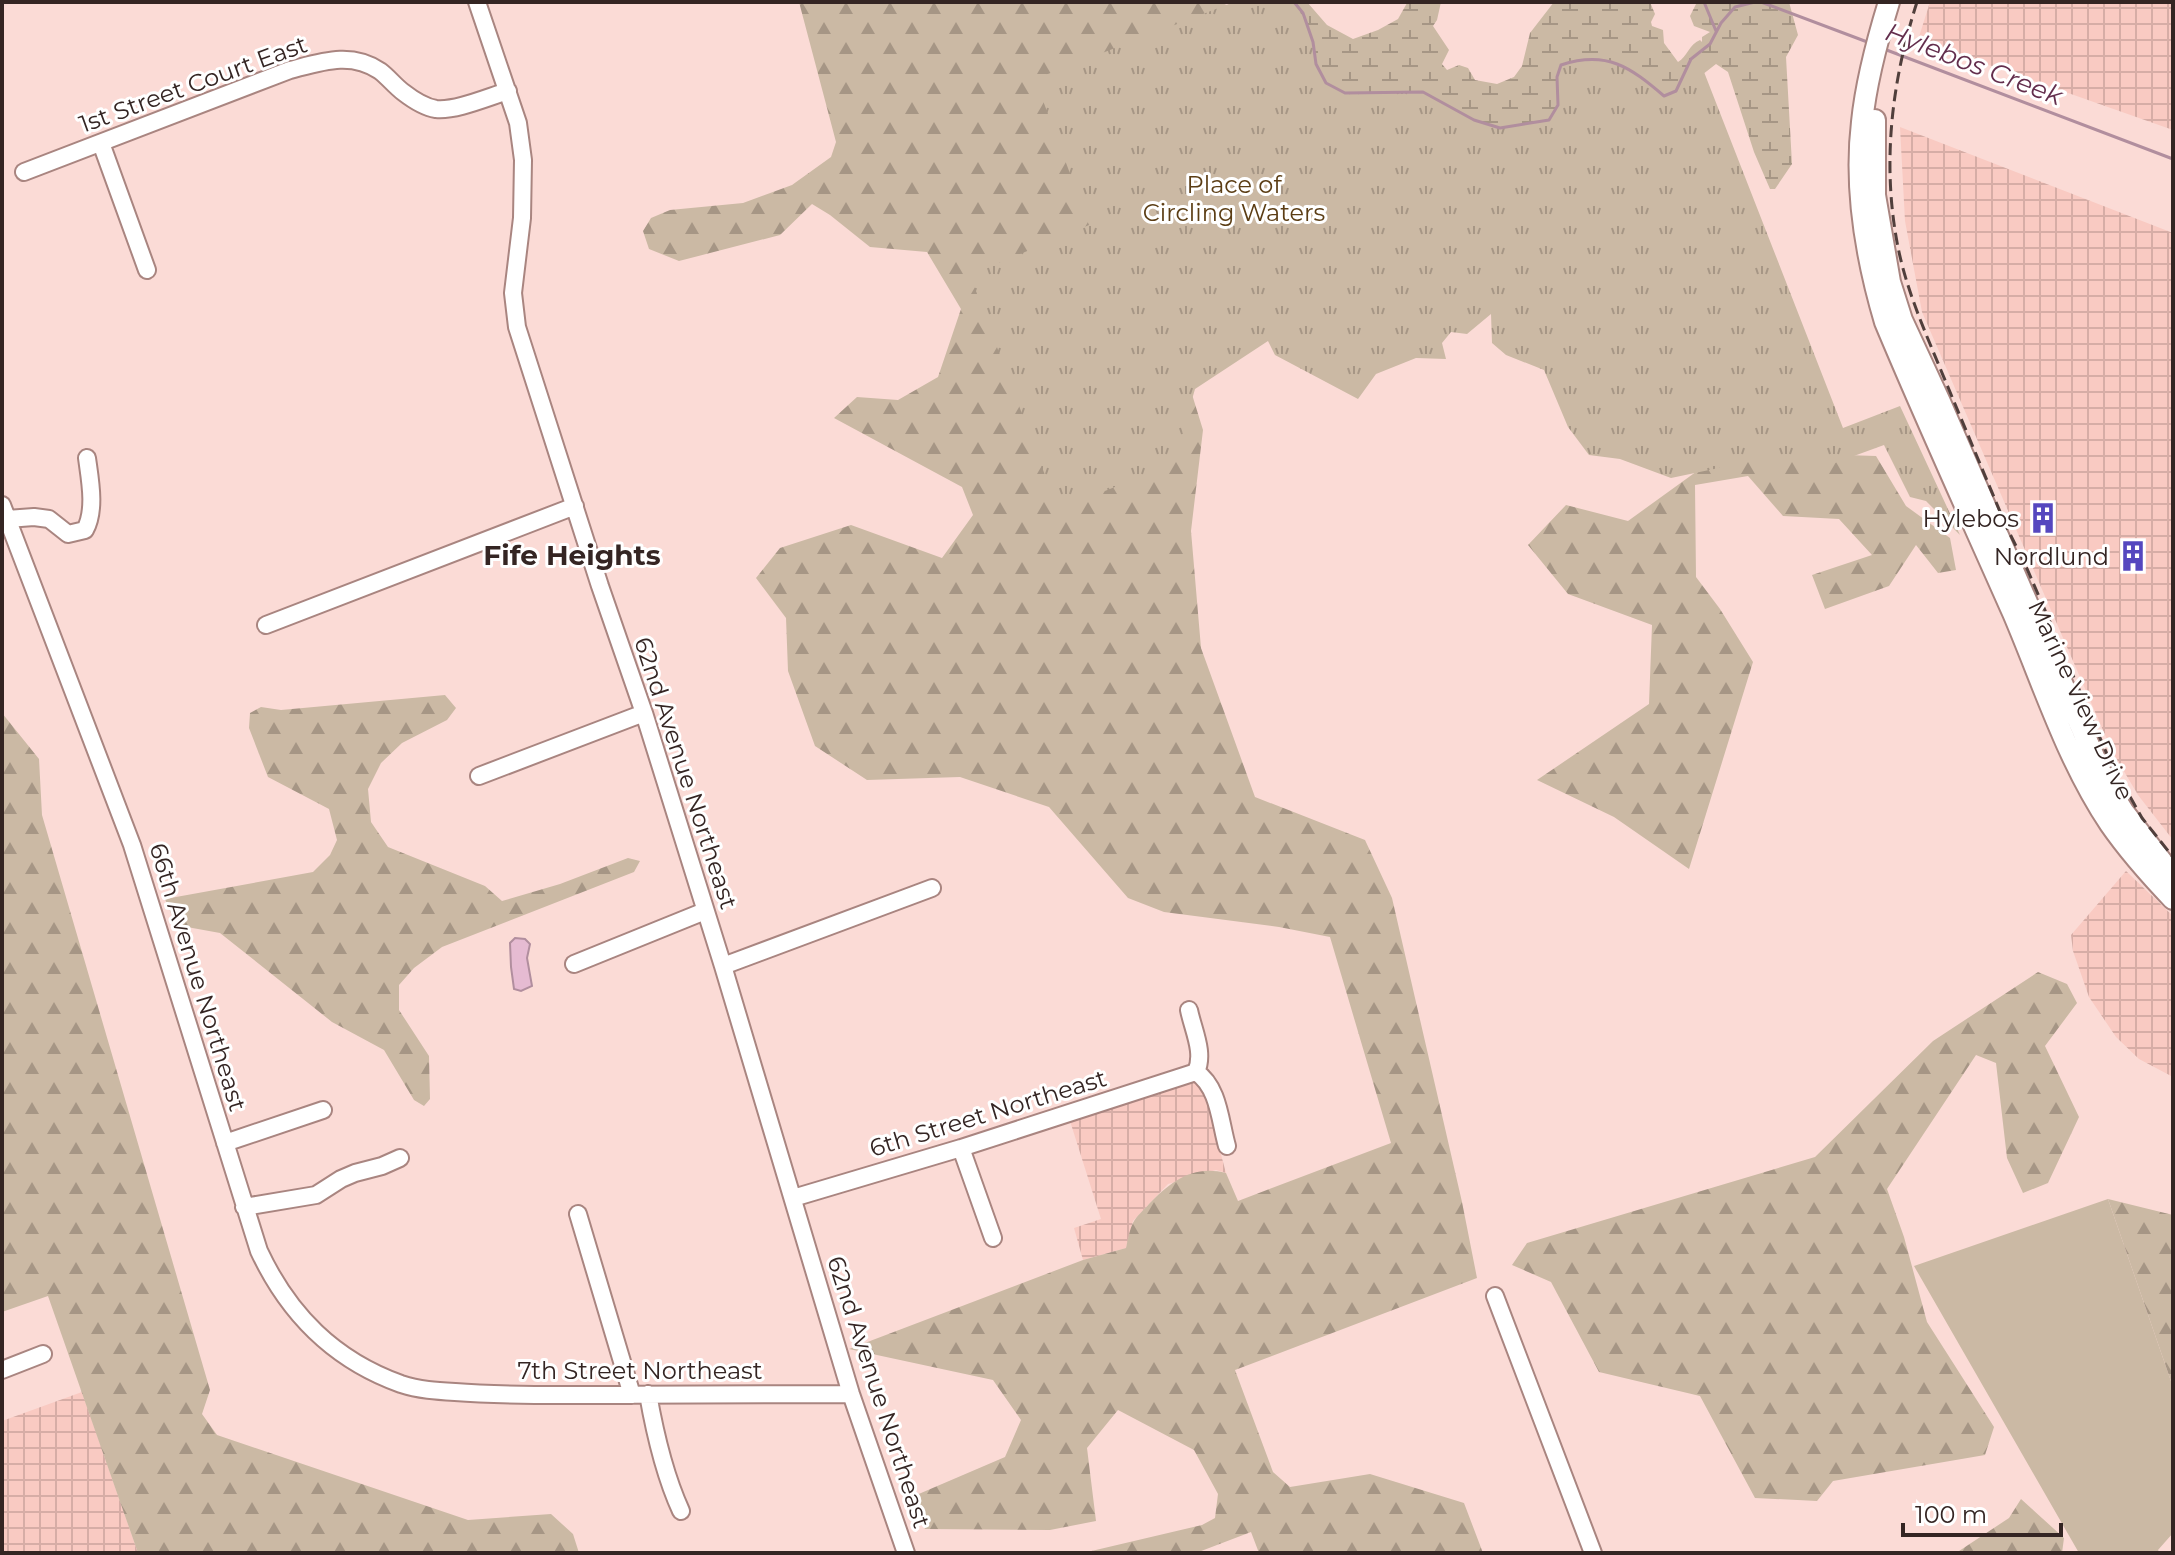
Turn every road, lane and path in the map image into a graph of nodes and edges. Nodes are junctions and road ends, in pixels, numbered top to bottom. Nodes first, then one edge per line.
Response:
1 (477, 2) edge
2 (1889, 2) edge
3 (1901, 2) edge
4 (1887, 27) junction
5 (1876, 72) junction
6 (508, 91) junction
7 (101, 143) junction
8 (24, 172) dead end
9 (147, 270) dead end
10 (87, 458) dead end
11 (575, 506) junction
12 (4, 512) edge
13 (266, 625) dead end
14 (644, 713) junction
15 (479, 776) dead end
16 (2173, 876) edge
17 (932, 888) dead end
18 (2173, 899) edge
19 (705, 911) junction
20 (574, 964) dead end
21 (723, 966) junction
22 (1189, 1010) dead end
23 (1196, 1072) junction
24 (323, 1110) dead end
25 (225, 1143) junction
26 (1227, 1146) dead end
27 (961, 1148) junction
28 (400, 1158) dead end
29 (793, 1198) junction
30 (244, 1207) junction
31 (578, 1214) dead end
32 (993, 1238) dead end
33 (1495, 1296) dead end
34 (43, 1354) dead end
35 (2, 1370) edge
36 (430, 1390) joint
37 (640, 1394) junction
38 (851, 1394) junction
39 (681, 1511) dead end
40 (906, 1553) edge
41 (1593, 1553) edge

1 - 6 street, 62nd Avenue Northeast
2 - 4 main road, Marine View Drive
3 - 4 main road, Marine View Drive
4 - 5 main road, Marine View Drive
5 - 16 main road, Marine View Drive
5 - 18 main road, Marine View Drive
6 - 7 street, 1st Street Court East
6 - 11 street, 62nd Avenue Northeast
7 - 8 street, 1st Street Court East
7 - 9 street
10 - 12 street
11 - 13 street
11 - 14 street, 62nd Avenue Northeast
12 - 25 street, 66th Avenue Northeast
14 - 15 street
14 - 19 street, 62nd Avenue Northeast
17 - 21 street
19 - 20 street
19 - 21 street, 62nd Avenue Northeast
21 - 29 street, 62nd Avenue Northeast
22 - 23 street
23 - 26 street
23 - 27 street, 6th Street Northeast
24 - 25 street
25 - 30 street, 66th Avenue Northeast
27 - 29 street, 6th Street Northeast
27 - 32 street
28 - 30 street
29 - 38 street, 62nd Avenue Northeast
30 - 36 street, 66th Avenue Northeast
31 - 37 street
33 - 41 street
34 - 35 street
36 - 37 street, 7th Street Northeast
37 - 38 street, 7th Street Northeast
37 - 39 street
38 - 40 street, 62nd Avenue Northeast

